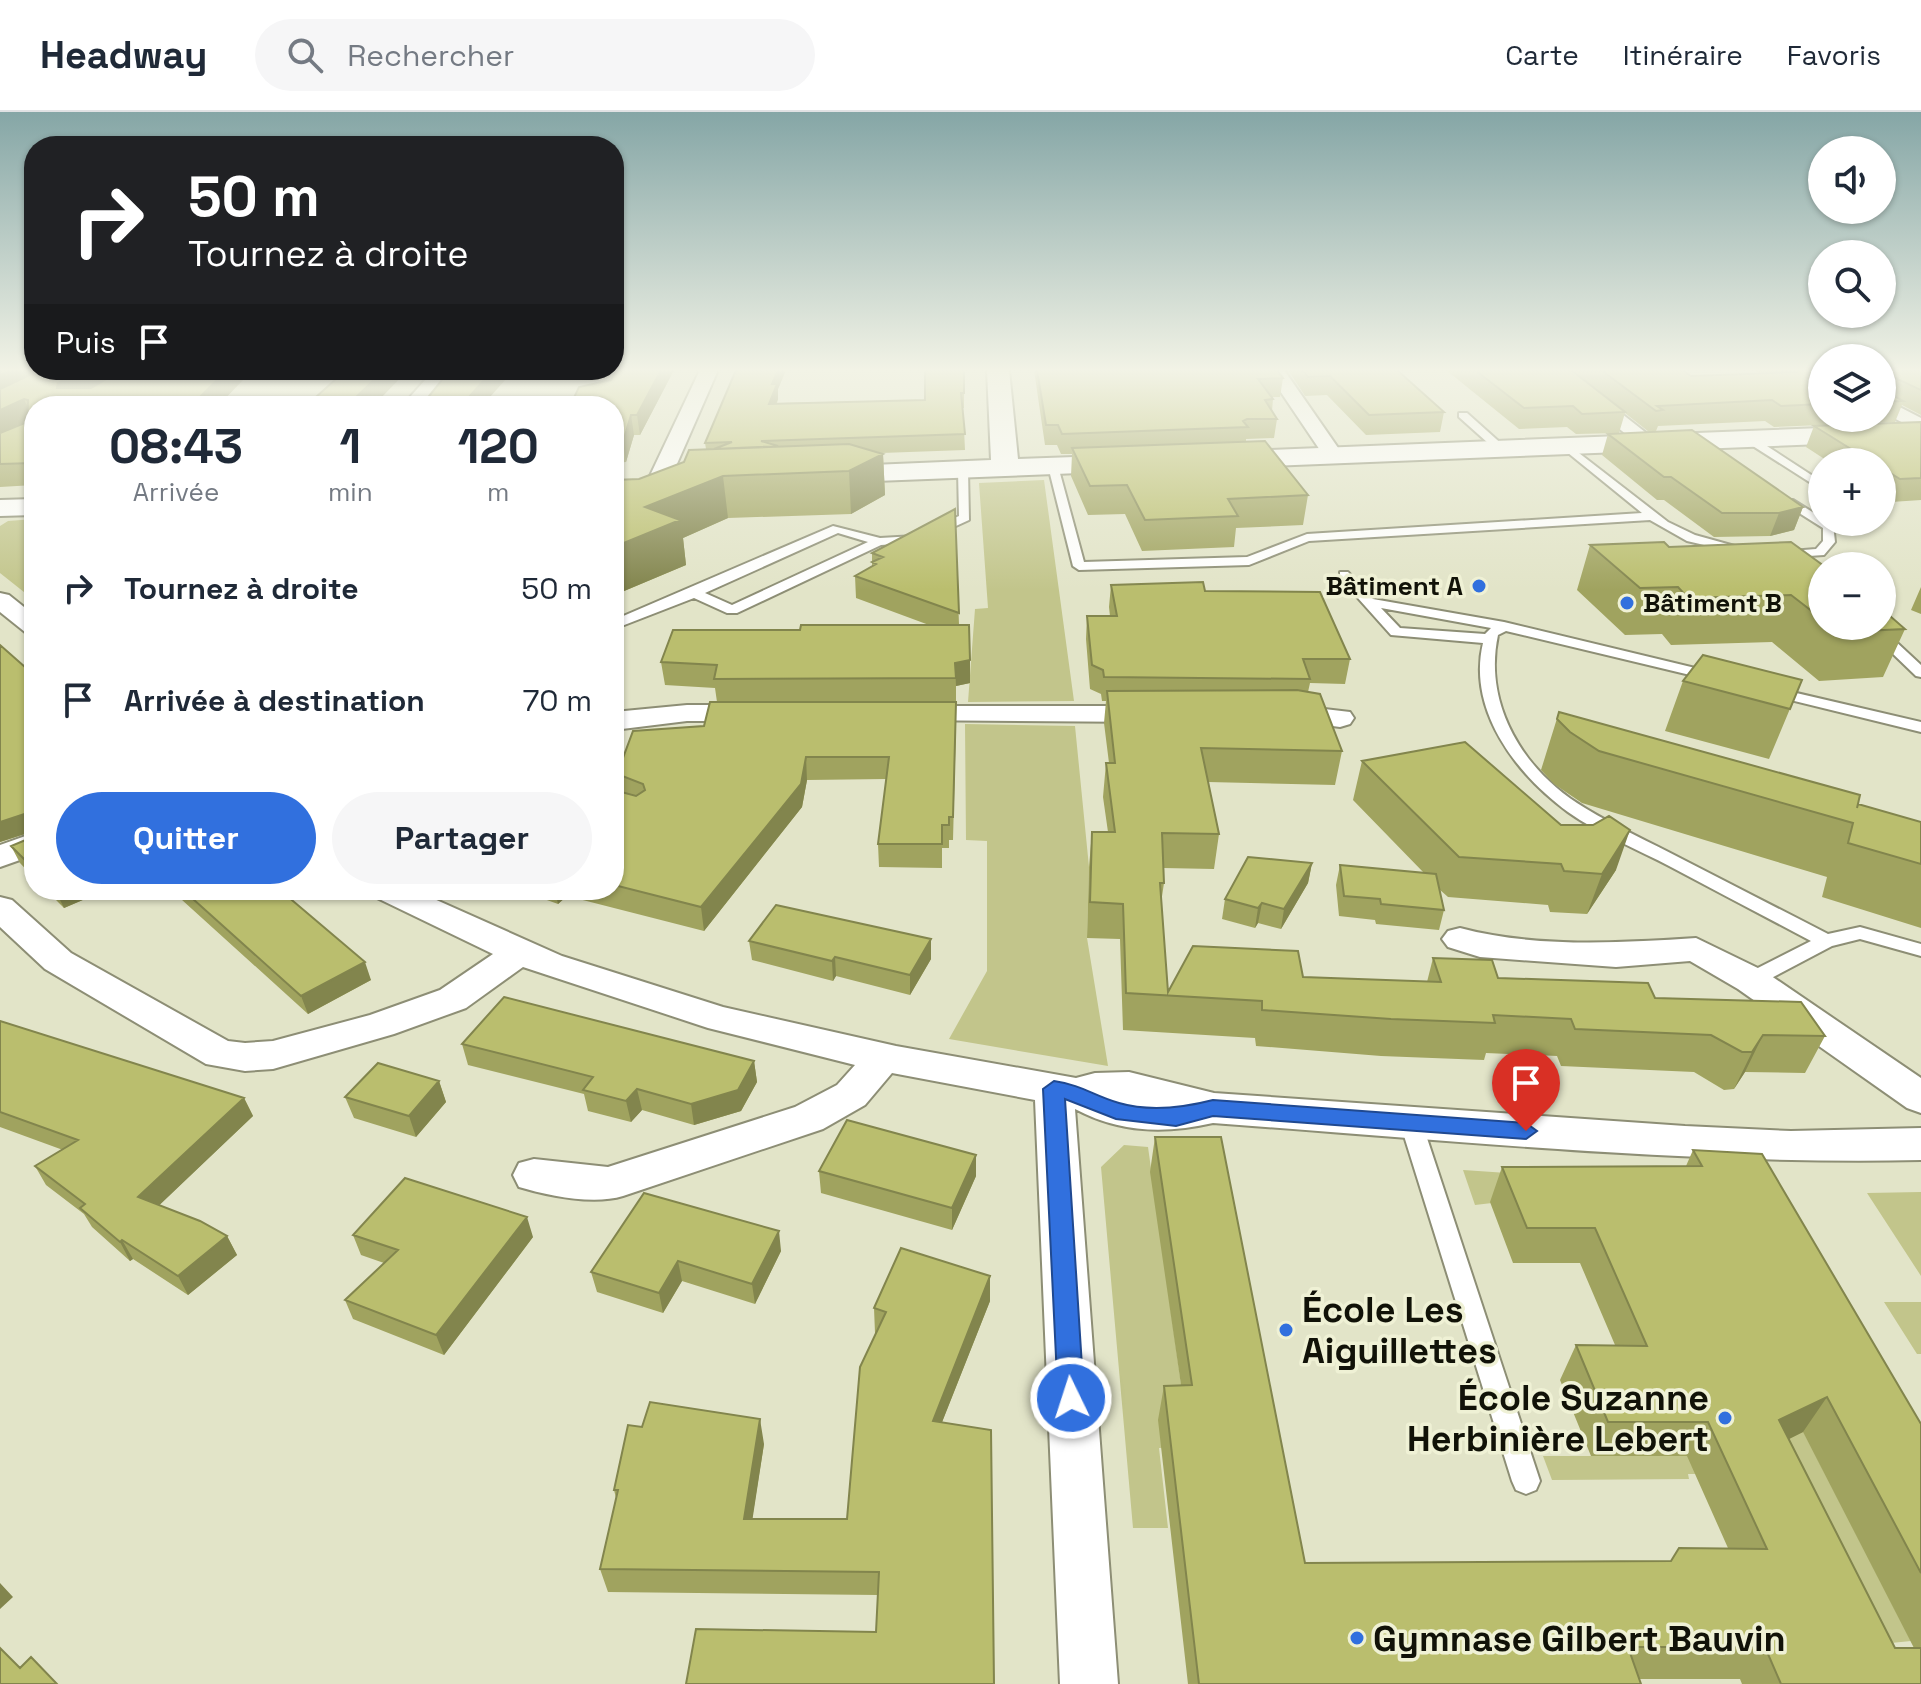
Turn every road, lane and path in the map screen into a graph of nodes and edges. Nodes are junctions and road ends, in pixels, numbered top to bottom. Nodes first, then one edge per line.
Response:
1 (676, 443) edge
2 (1003, 443) edge
3 (1325, 443) edge
4 (1495, 443) edge
5 (1639, 443) edge
6 (1756, 443) edge
7 (1566, 446) junction
8 (1501, 449) junction
9 (1333, 455) junction
10 (1193, 461) edge
11 (1162, 462) edge
12 (1053, 466) junction
13 (1005, 468) junction
14 (963, 470) junction
15 (795, 476) edge
16 (1808, 478) edge
17 (686, 480) edge
18 (658, 482) junction
19 (629, 483) edge
20 (1789, 502) edge
21 (24, 507) edge
22 (0, 508) edge
23 (1653, 516) junction
24 (879, 542) junction
25 (1754, 551) edge
26 (1768, 553) edge
27 (1344, 575) dead end
28 (694, 593) junction
29 (0, 600) edge
30 (1370, 602) junction
31 (624, 621) edge
32 (18, 623) edge
33 (1504, 626) junction
34 (1490, 639) junction
35 (1886, 640) edge
36 (1921, 673) edge
37 (1728, 680) edge
38 (1758, 687) edge
39 (1260, 712) edge
40 (1181, 713) edge
41 (779, 714) edge
42 (886, 714) edge
43 (1340, 718) dead end
44 (624, 720) edge
45 (1921, 727) edge
46 (24, 847) edge
47 (0, 857) edge
48 (409, 900) edge
49 (0, 908) edge
50 (1460, 939) dead end
51 (1826, 941) junction
52 (1921, 950) edge
53 (521, 951) junction
54 (1751, 980) junction
55 (880, 1056) junction
56 (1066, 1091) junction
57 (1921, 1098) edge
58 (1411, 1123) junction
59 (1921, 1144) edge
60 (534, 1175) dead end
61 (1526, 1481) dead end
62 (1089, 1684) edge

1 - 18 street
2 - 13 street
3 - 9 street
4 - 8 lane
5 - 7 street
6 - 16 lane
7 - 8 street
7 - 23 lane
8 - 9 street
9 - 10 street
11 - 12 street
12 - 13 street
12 - 23 lane
13 - 14 street
14 - 15 street
14 - 24 lane
17 - 18 street
18 - 19 street
20 - 26 lane
21 - 22 street
23 - 25 lane
24 - 28 lane
24 - 28 lane
27 - 30 lane
28 - 31 lane
29 - 32 street
30 - 33 lane
30 - 34 lane
33 - 34 lane
33 - 37 lane
34 - 51 lane
35 - 36 lane
38 - 45 lane
39 - 43 street
40 - 42 street
41 - 44 street
46 - 47 street
48 - 53 street
49 - 53 street
50 - 54 street
51 - 52 lane
51 - 54 lane
53 - 55 street
54 - 57 street
55 - 56 street
55 - 60 street
56 - 58 street
56 - 62 street
58 - 59 street
58 - 61 lane

